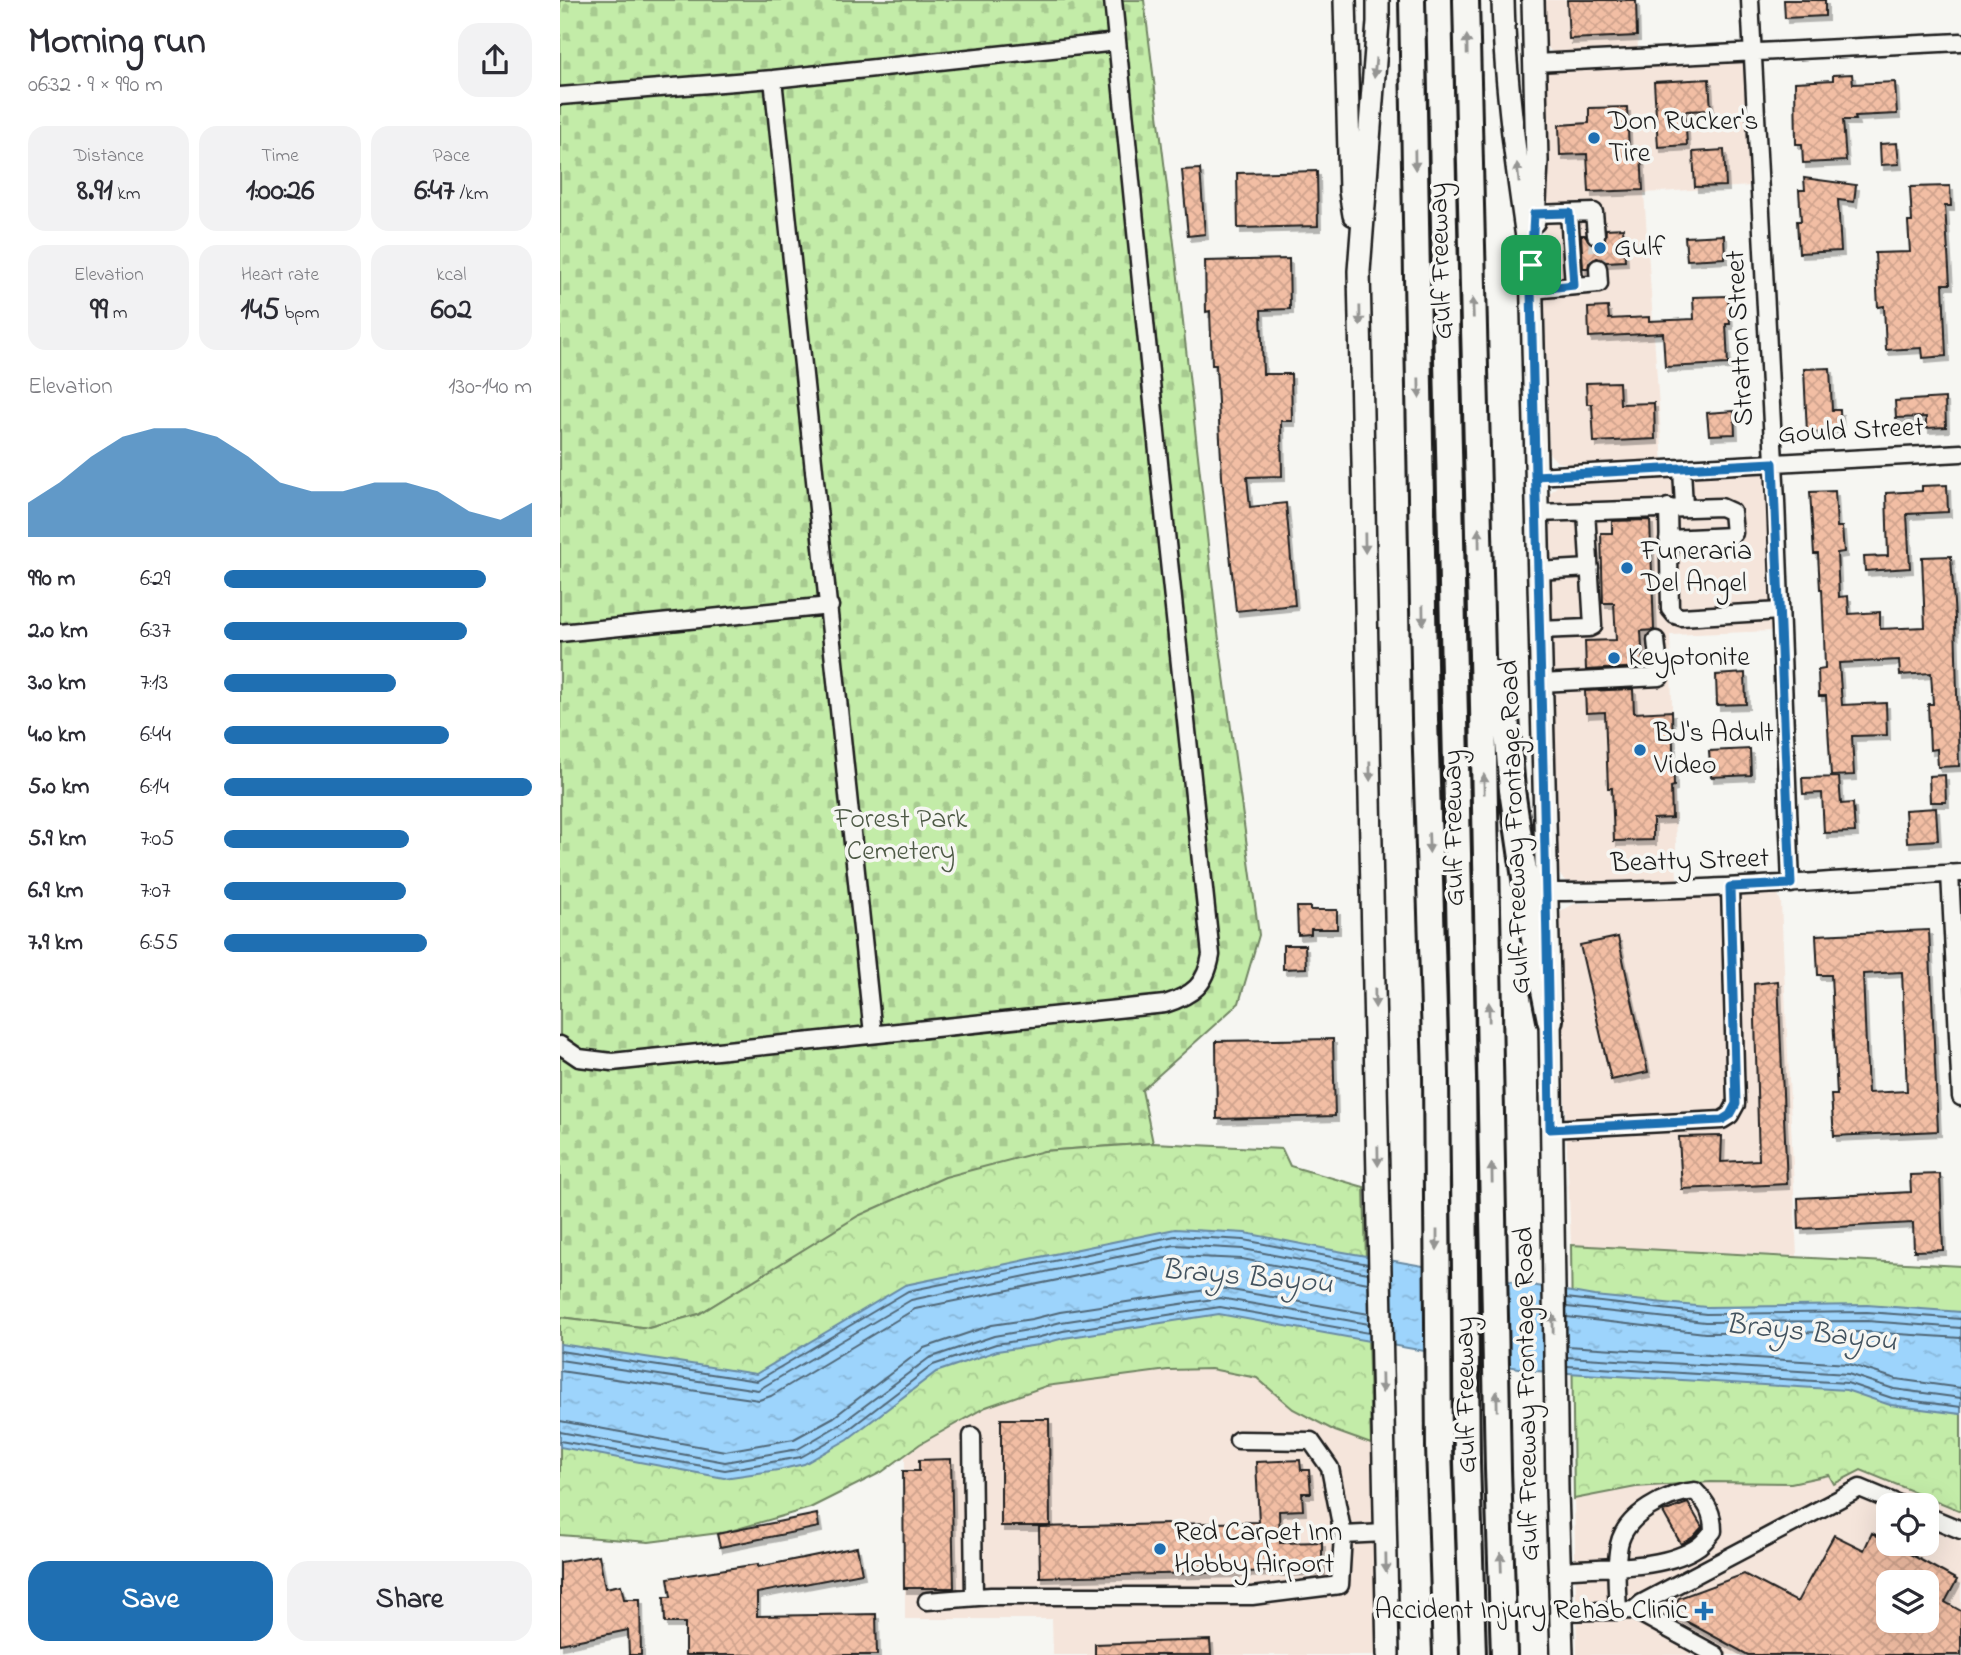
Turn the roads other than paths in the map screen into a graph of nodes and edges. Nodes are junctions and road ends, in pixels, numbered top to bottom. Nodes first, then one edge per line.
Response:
1 (1113, 0) edge
2 (1345, 0) edge
3 (1378, 0) edge
4 (1412, 0) edge
5 (1439, 0) edge
6 (1466, 0) edge
7 (1503, 0) edge
8 (1533, 0) edge
9 (1750, 0) edge
10 (1117, 41) junction
11 (1961, 42) edge
12 (1753, 52) junction
13 (1535, 63) junction
14 (773, 79) junction
15 (560, 96) edge
16 (1569, 213) junction
17 (1534, 214) junction
18 (1596, 235) tunnel mouth
19 (1359, 248) junction
20 (1531, 265) junction
21 (1598, 268) dead end
22 (1574, 285) junction
23 (1531, 290) junction
24 (1961, 453) edge
25 (1773, 463) junction
26 (1682, 469) junction
27 (1535, 476) junction
28 (1676, 507) junction
29 (1586, 511) junction
30 (1536, 513) junction
31 (1668, 539) junction
32 (1590, 568) junction
33 (1537, 571) junction
34 (830, 606) junction
35 (1780, 611) junction
36 (1539, 630) junction
37 (560, 633) edge
38 (1656, 640) dead end
39 (1482, 655) junction
40 (1540, 683) junction
41 (1956, 873) edge
42 (1791, 884) junction
43 (1730, 887) junction
44 (1546, 892) junction
45 (1549, 1020) junction
46 (873, 1034) junction
47 (560, 1045) edge
48 (1961, 1097) edge
49 (1550, 1129) junction
50 (972, 1436) dead end
51 (1238, 1440) dead end
52 (1876, 1495) edge
53 (1939, 1521) edge
54 (1961, 1530) edge
55 (1385, 1533) junction
56 (1343, 1535) junction
57 (1617, 1567) junction
58 (1560, 1570) junction
59 (974, 1597) junction
60 (927, 1601) dead end
61 (1626, 1611) junction
62 (1562, 1612) junction
63 (1708, 1653) edge
64 (1388, 1655) edge
65 (1446, 1655) edge
66 (1473, 1655) edge
67 (1504, 1655) edge
68 (1562, 1655) edge

1 - 10 street
2 - 19 main road
3 -> 19 main road
4 -> 65 highway, Gulf Freeway
5 - 66 highway, Gulf Freeway
39 -> 6 highway, Gulf Freeway
20 -> 7 main road, Gulf Freeway Frontage Road
8 - 13 main road
9 - 12 street, Stratton Street
10 - 14 street
10 - 46 street
11 - 12 street
12 - 13 street
12 - 25 street, Stratton Street
13 - 17 main road
14 - 15 street
14 - 34 street
16 - 17 street
16 - 18 street
16 - 22 street
17 - 20 main road
19 -> 55 main road
20 - 23 main road, Gulf Freeway Frontage Road
21 - 22 street
22 - 23 street
23 - 27 main road, Gulf Freeway Frontage Road
24 - 25 street, Gould Street
25 - 26 street, Gould Street
25 - 35 street, Stratton Street
26 - 27 street, Gould Street
26 - 28 street
27 - 30 main road, Gulf Freeway Frontage Road
28 - 29 street
28 - 31 street
28 - 31 street
29 - 30 street
29 - 32 street
30 - 33 main road, Gulf Freeway Frontage Road
31 - 35 street
32 - 33 street
32 - 36 street
33 - 36 main road, Gulf Freeway Frontage Road
34 - 37 street
34 - 46 street
35 - 42 street, Stratton Street
36 - 40 main road, Gulf Freeway Frontage Road
38 - 40 street
39 - 45 highway
67 -> 39 highway, Gulf Freeway
40 - 44 main road, Gulf Freeway Frontage Road
41 - 42 street, Beatty Street
41 - 48 street
42 - 43 street, Beatty Street
43 - 44 street, Beatty Street
43 - 49 street
44 - 45 main road, Gulf Freeway Frontage Road
45 - 49 main road, Gulf Freeway Frontage Road
46 - 47 street
58 -> 49 main road, Gulf Freeway Frontage Road
50 - 59 street
51 - 56 street
52 - 61 street
53 - 54 street
55 - 56 street
55 -> 64 main road
56 - 59 street
57 - 57 street
57 - 58 street
57 - 61 street
58 - 62 main road, Gulf Freeway Frontage Road
59 - 60 street
61 - 62 street
61 - 63 street
62 - 68 main road, Gulf Freeway Frontage Road

